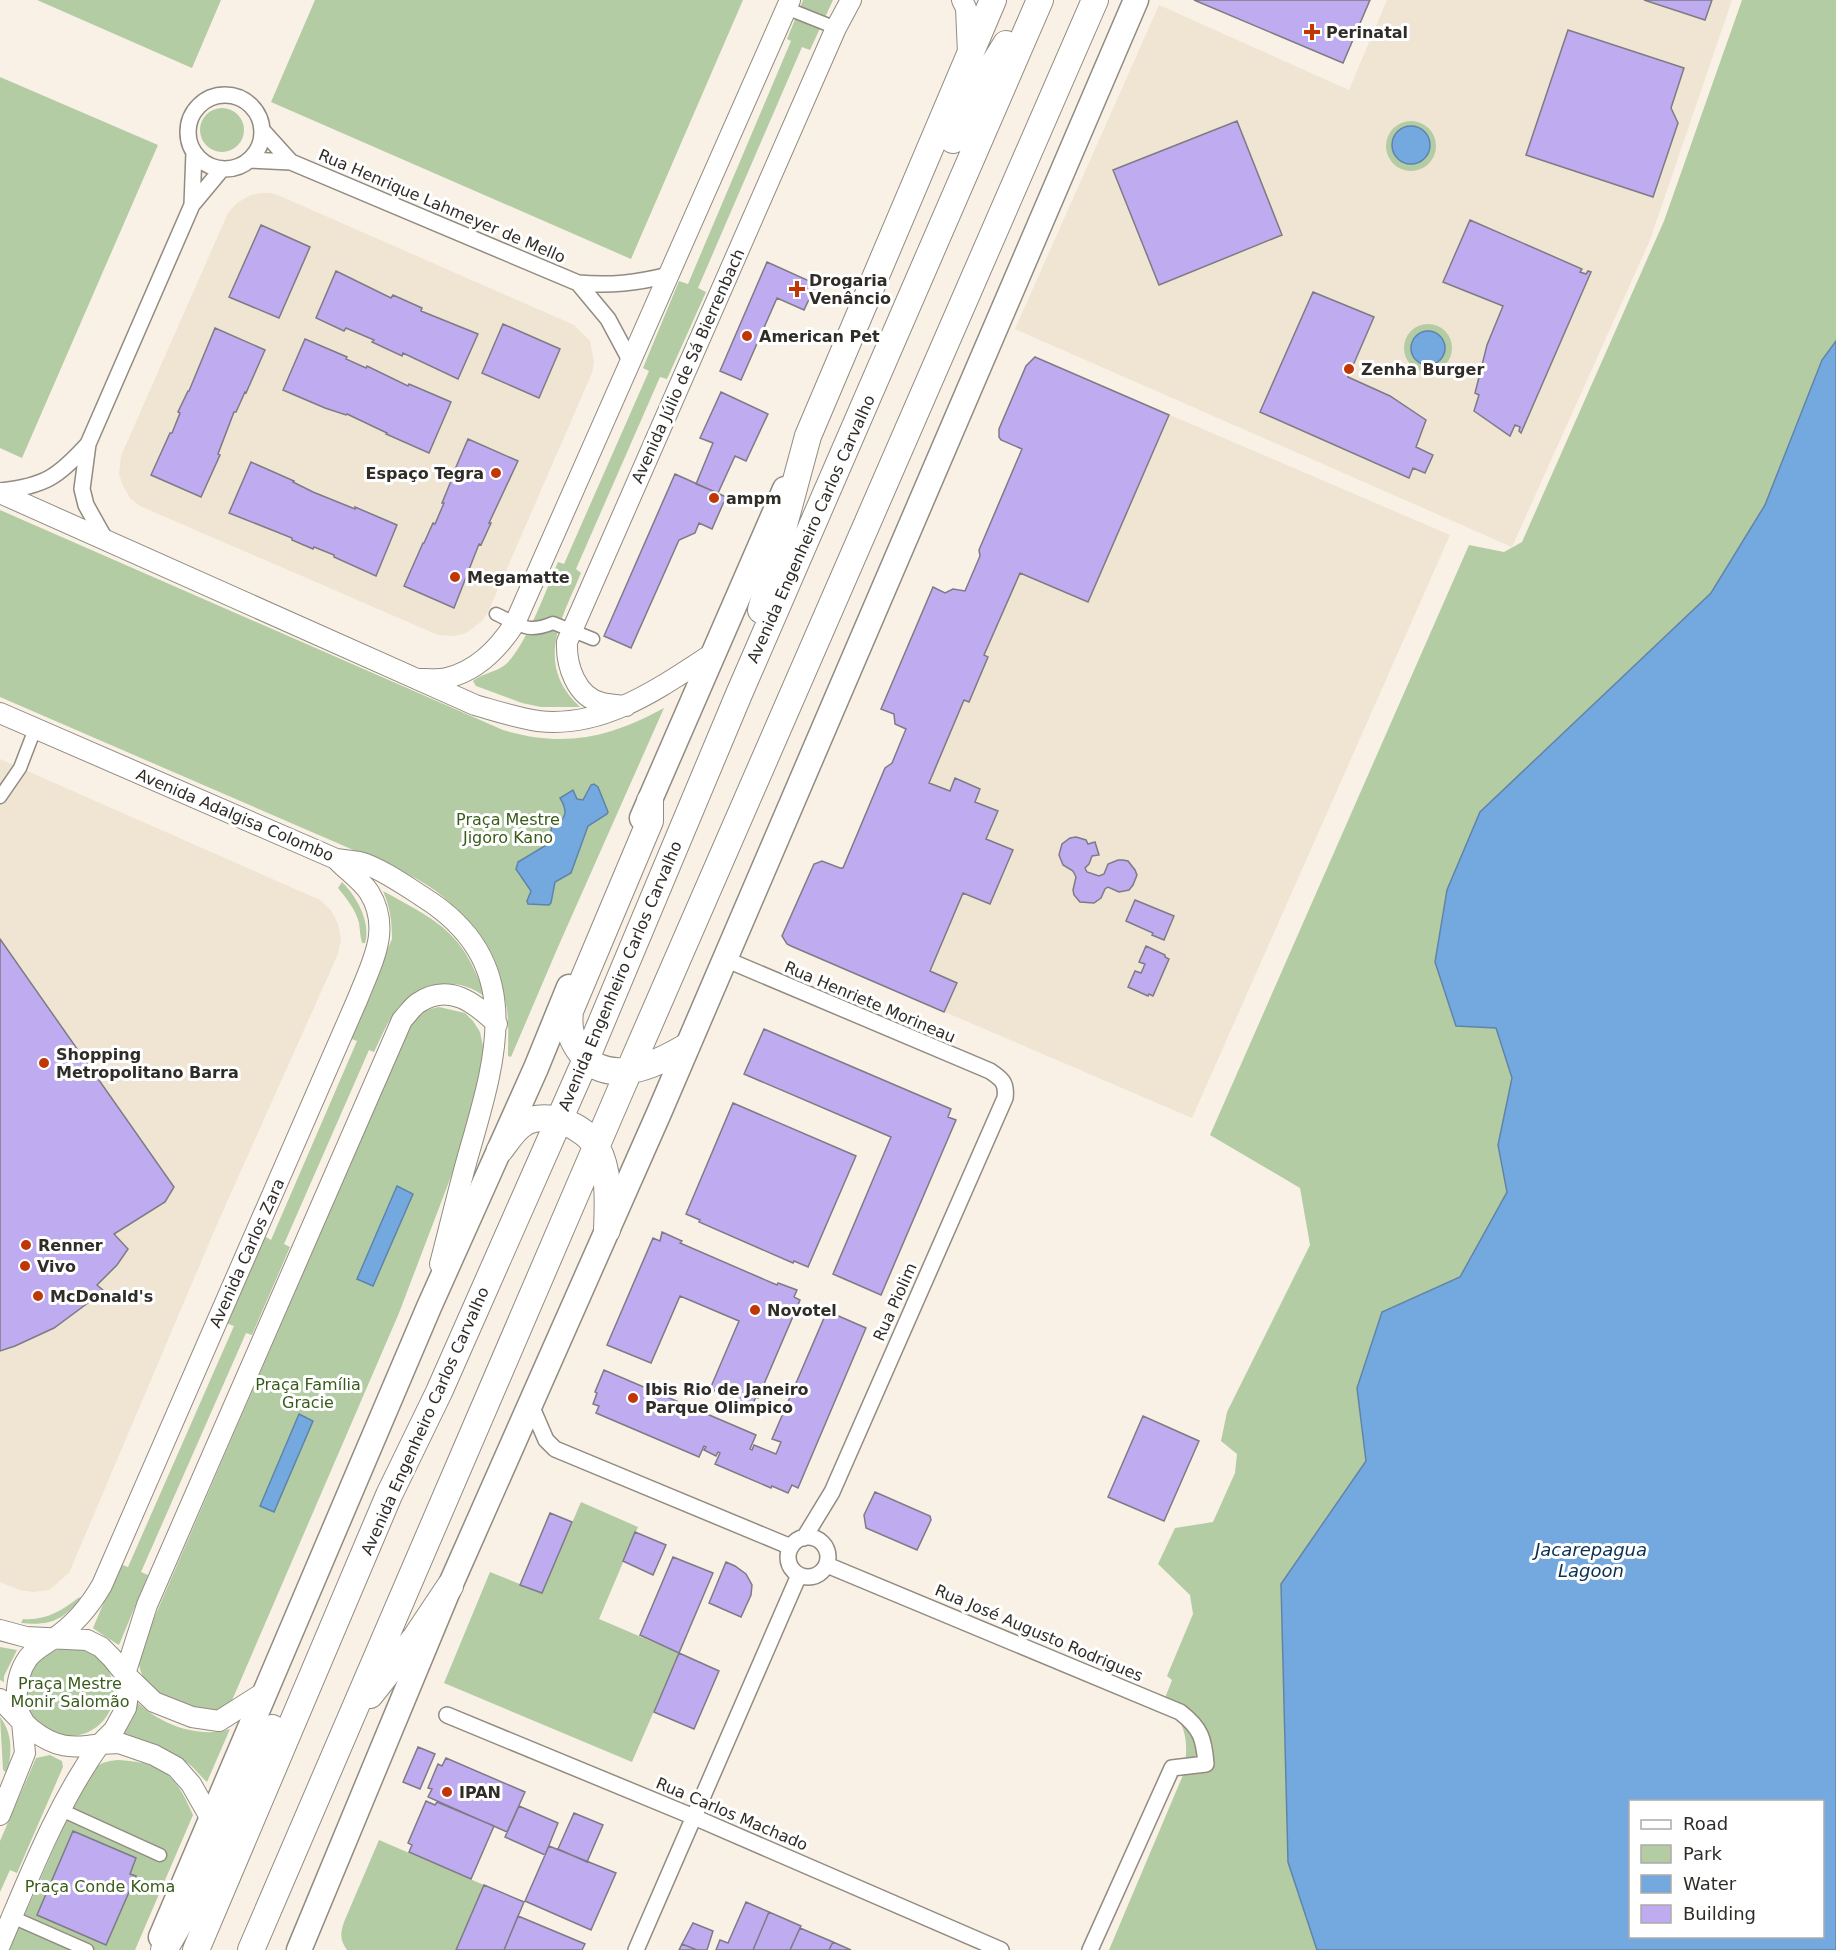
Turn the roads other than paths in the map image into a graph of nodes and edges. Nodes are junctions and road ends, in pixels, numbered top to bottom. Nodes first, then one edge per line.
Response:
1 (851, 0) edge
2 (962, 0) edge
3 (993, 0) edge
4 (1039, 0) edge
5 (1095, 0) edge
6 (1136, 0) edge
7 (788, 4) edge
8 (836, 28) junction
9 (968, 59) junction
10 (262, 130) junction
11 (194, 152) junction
12 (250, 160) junction
13 (291, 162) junction
14 (222, 169) junction
15 (918, 176) junction
16 (192, 205) junction
17 (669, 275) junction
18 (578, 283) junction
19 (631, 362) junction
20 (808, 436) junction
21 (88, 444) junction
22 (0, 492) edge
23 (105, 539) junction
24 (496, 614) dead end
25 (515, 622) junction
26 (572, 631) junction
27 (593, 639) dead end
28 (715, 652) junction
29 (418, 680) junction
30 (739, 694) junction
31 (626, 706) junction
32 (0, 713) edge
33 (35, 729) junction
34 (0, 797) edge
35 (650, 801) junction
36 (336, 859) junction
37 (724, 959) junction
38 (497, 1024) junction
39 (686, 1047) junction
40 (586, 1059) junction
41 (629, 1071) junction
42 (1001, 1078) joint
43 (558, 1121) junction
44 (597, 1147) junction
45 (500, 1150) junction
46 (607, 1230) junction
47 (429, 1307) junction
48 (530, 1403) junction
49 (389, 1495) junction
50 (797, 1542) junction
51 (827, 1564) junction
52 (799, 1575) junction
53 (450, 1586) junction
54 (0, 1630) edge
55 (54, 1639) junction
56 (125, 1674) junction
57 (263, 1693) junction
58 (0, 1699) edge
59 (447, 1715) dead end
60 (22, 1722) junction
61 (100, 1744) junction
62 (339, 1744) junction
63 (59, 1809) junction
64 (0, 1815) edge
65 (694, 1817) junction
66 (211, 1819) junction
67 (160, 1855) dead end
68 (12, 1917) junction
69 (0, 1945) edge
70 (87, 1950) edge
71 (155, 1950) edge
72 (164, 1950) edge
73 (196, 1950) edge
74 (251, 1950) edge
75 (299, 1950) edge
76 (636, 1950) edge
77 (1002, 1950) edge
78 (1090, 1950) edge

1 - 8 street, Avenida Júlio de Sá Bierrenbach
2 - 9 street
3 - 9 highway
4 - 15 highway
4 - 30 highway, Avenida Engenheiro Carlos Carvalho
5 - 41 highway
6 - 37 main road
7 - 8 street
7 - 17 street
8 - 26 street, Avenida Júlio de Sá Bierrenbach
9 - 15 highway
10 - 11 street
10 - 12 street
10 - 13 street, Rua Henrique Lahmeyer de Mello
11 - 14 street
11 - 16 street
12 - 13 street, Rua Henrique Lahmeyer de Mello
12 - 14 street
13 - 18 street, Rua Henrique Lahmeyer de Mello
14 - 16 street
15 - 20 highway
16 - 21 street
17 - 18 street, Rua Henrique Lahmeyer de Mello
17 - 19 street
18 - 19 street, Rua Henrique Lahmeyer de Mello
19 - 25 street
20 - 28 main road
20 - 30 highway
21 - 22 street
21 - 23 street
22 - 23 street
23 - 29 street
24 - 25 street
25 - 26 street
25 - 29 street
26 - 27 street
26 - 31 street, Avenida Júlio de Sá Bierrenbach
28 - 31 street
28 - 35 main road
29 - 31 street
30 - 40 highway, Avenida Engenheiro Carlos Carvalho
32 - 33 street, Avenida Adalgisa Colombo
33 - 34 street
33 - 36 street, Avenida Adalgisa Colombo
35 - 40 highway
35 - 45 main road
36 - 38 street, Avenida Adalgisa Colombo
36 - 55 street, Avenida Carlos Zara
37 - 39 main road
37 - 42 street, Rua Henriete Morineau
38 - 47 street, Avenida Adalgisa Colombo
38 - 56 street
39 - 41 highway
39 - 46 main road
40 - 41 highway
40 - 43 highway, Avenida Engenheiro Carlos Carvalho
41 - 44 highway
42 - 50 street, Rua Piolim
43 - 44 highway
43 - 45 highway
43 - 49 highway, Avenida Engenheiro Carlos Carvalho
44 - 46 highway
44 - 62 highway
45 - 47 main road
46 - 48 main road
47 - 57 main road
48 - 50 street
48 - 53 main road
49 - 72 highway
49 - 73 highway, Avenida Engenheiro Carlos Carvalho
50 - 51 street
50 - 52 street
51 - 52 street
51 - 78 street, Rua José Augusto Rodrigues
52 - 65 street
53 - 62 highway
53 - 75 main road
54 - 55 street
55 - 56 street
55 - 60 street
56 - 57 street
56 - 61 street
57 - 66 main road
58 - 60 street
59 - 65 street, Rua Carlos Machado
60 - 61 street
60 - 64 street
61 - 63 street
61 - 66 street
62 - 74 highway
63 - 67 street
63 - 68 street
65 - 76 street
65 - 77 street, Rua Carlos Machado
66 - 71 main road
68 - 69 street
68 - 70 street

